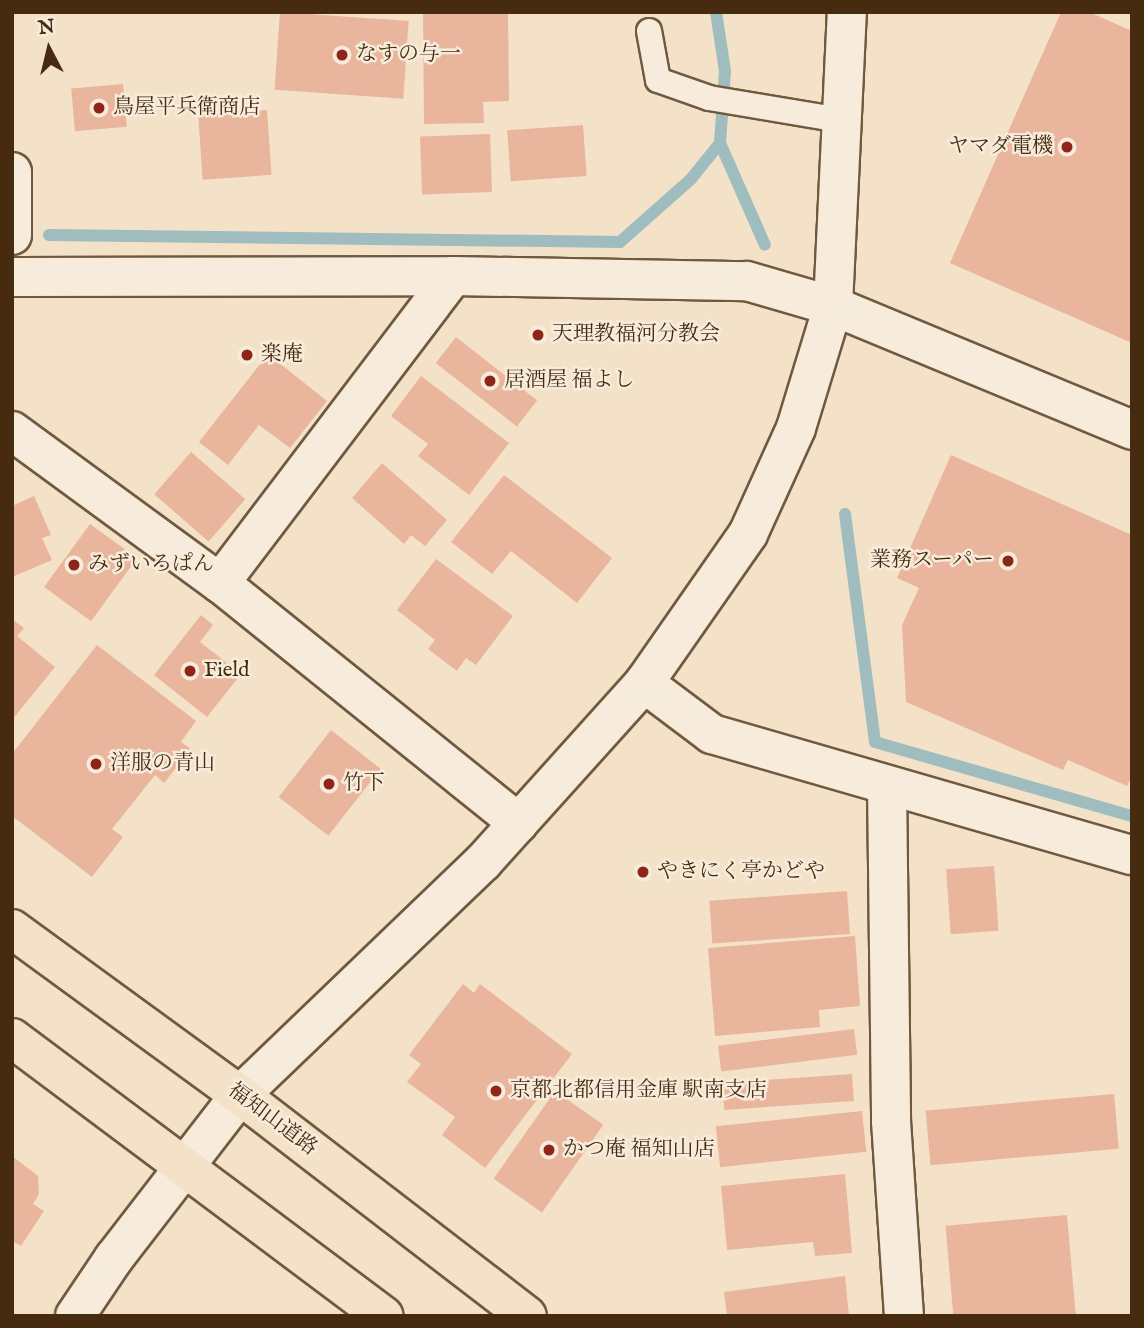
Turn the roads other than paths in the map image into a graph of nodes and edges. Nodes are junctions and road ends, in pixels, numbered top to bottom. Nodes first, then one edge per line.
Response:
1 (847, 12) edge
2 (649, 31) dead end
3 (841, 120) junction
4 (12, 172) edge
5 (12, 234) edge
6 (453, 276) junction
7 (12, 277) edge
8 (834, 306) junction
9 (1132, 430) edge
10 (12, 431) edge
11 (220, 583) junction
12 (644, 682) junction
13 (887, 785) junction
14 (518, 823) junction
15 (1132, 855) edge
16 (12, 929) edge
17 (12, 1038) edge
18 (240, 1095) junction
19 (183, 1168) junction
20 (75, 1316) edge
21 (384, 1316) edge
22 (527, 1316) edge
23 (904, 1316) edge

1 - 3 street
2 - 3 lane
3 - 8 street
4 - 5 street
6 - 7 street
6 - 8 street
6 - 11 street
8 - 9 street
8 - 12 street
10 - 11 street
11 - 14 street
12 - 13 street
12 - 14 street
13 - 15 street
13 - 23 street
14 - 18 street
16 - 18 highway, 福知山道路
17 - 19 highway
18 - 19 street
18 - 22 highway, 福知山道路
19 - 20 street
19 - 21 highway

